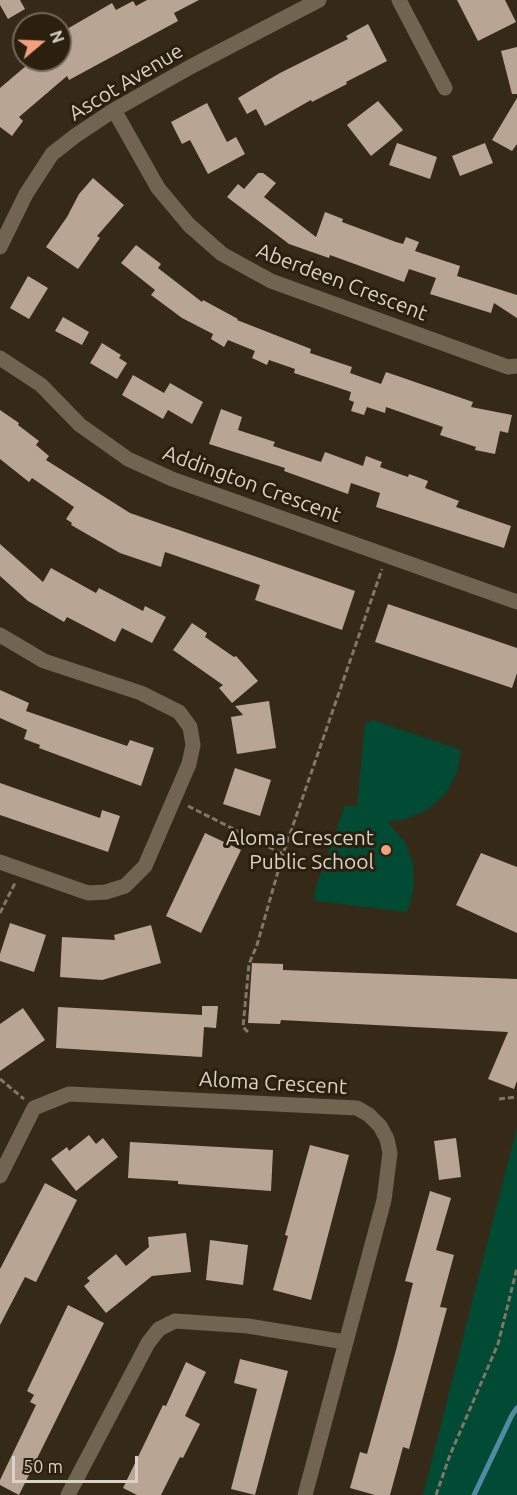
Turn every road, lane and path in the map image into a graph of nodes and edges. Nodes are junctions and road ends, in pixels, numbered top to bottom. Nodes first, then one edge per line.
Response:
1 (319, 0) edge
2 (399, 0) edge
3 (445, 88) dead end
4 (114, 110) junction
5 (0, 247) edge
6 (0, 357) edge
7 (517, 366) edge
8 (387, 556) junction
9 (517, 602) edge
10 (0, 635) edge
11 (174, 799) junction
12 (283, 854) junction
13 (0, 862) edge
14 (22, 869) junction
15 (0, 913) edge
16 (248, 1032) dead end
17 (0, 1079) edge
18 (517, 1097) edge
19 (499, 1099) dead end
20 (34, 1108) junction
21 (0, 1176) edge
22 (517, 1268) edge
23 (345, 1342) junction
24 (68, 1495) edge
25 (305, 1495) edge
26 (436, 1495) edge

1 - 4 street, Ascot Avenue
2 - 3 street
4 - 5 street, Ascot Avenue
4 - 7 street, Aberdeen Crescent
6 - 8 street, Addington Crescent
8 - 9 street, Addington Crescent
8 - 12 path
10 - 11 street
11 - 12 path
11 - 14 street
12 - 16 path
13 - 14 street
14 - 15 path
17 - 20 path
18 - 19 path
20 - 21 street
20 - 23 street, Aloma Crescent
22 - 26 path
23 - 24 street
23 - 25 street, Aloma Crescent

